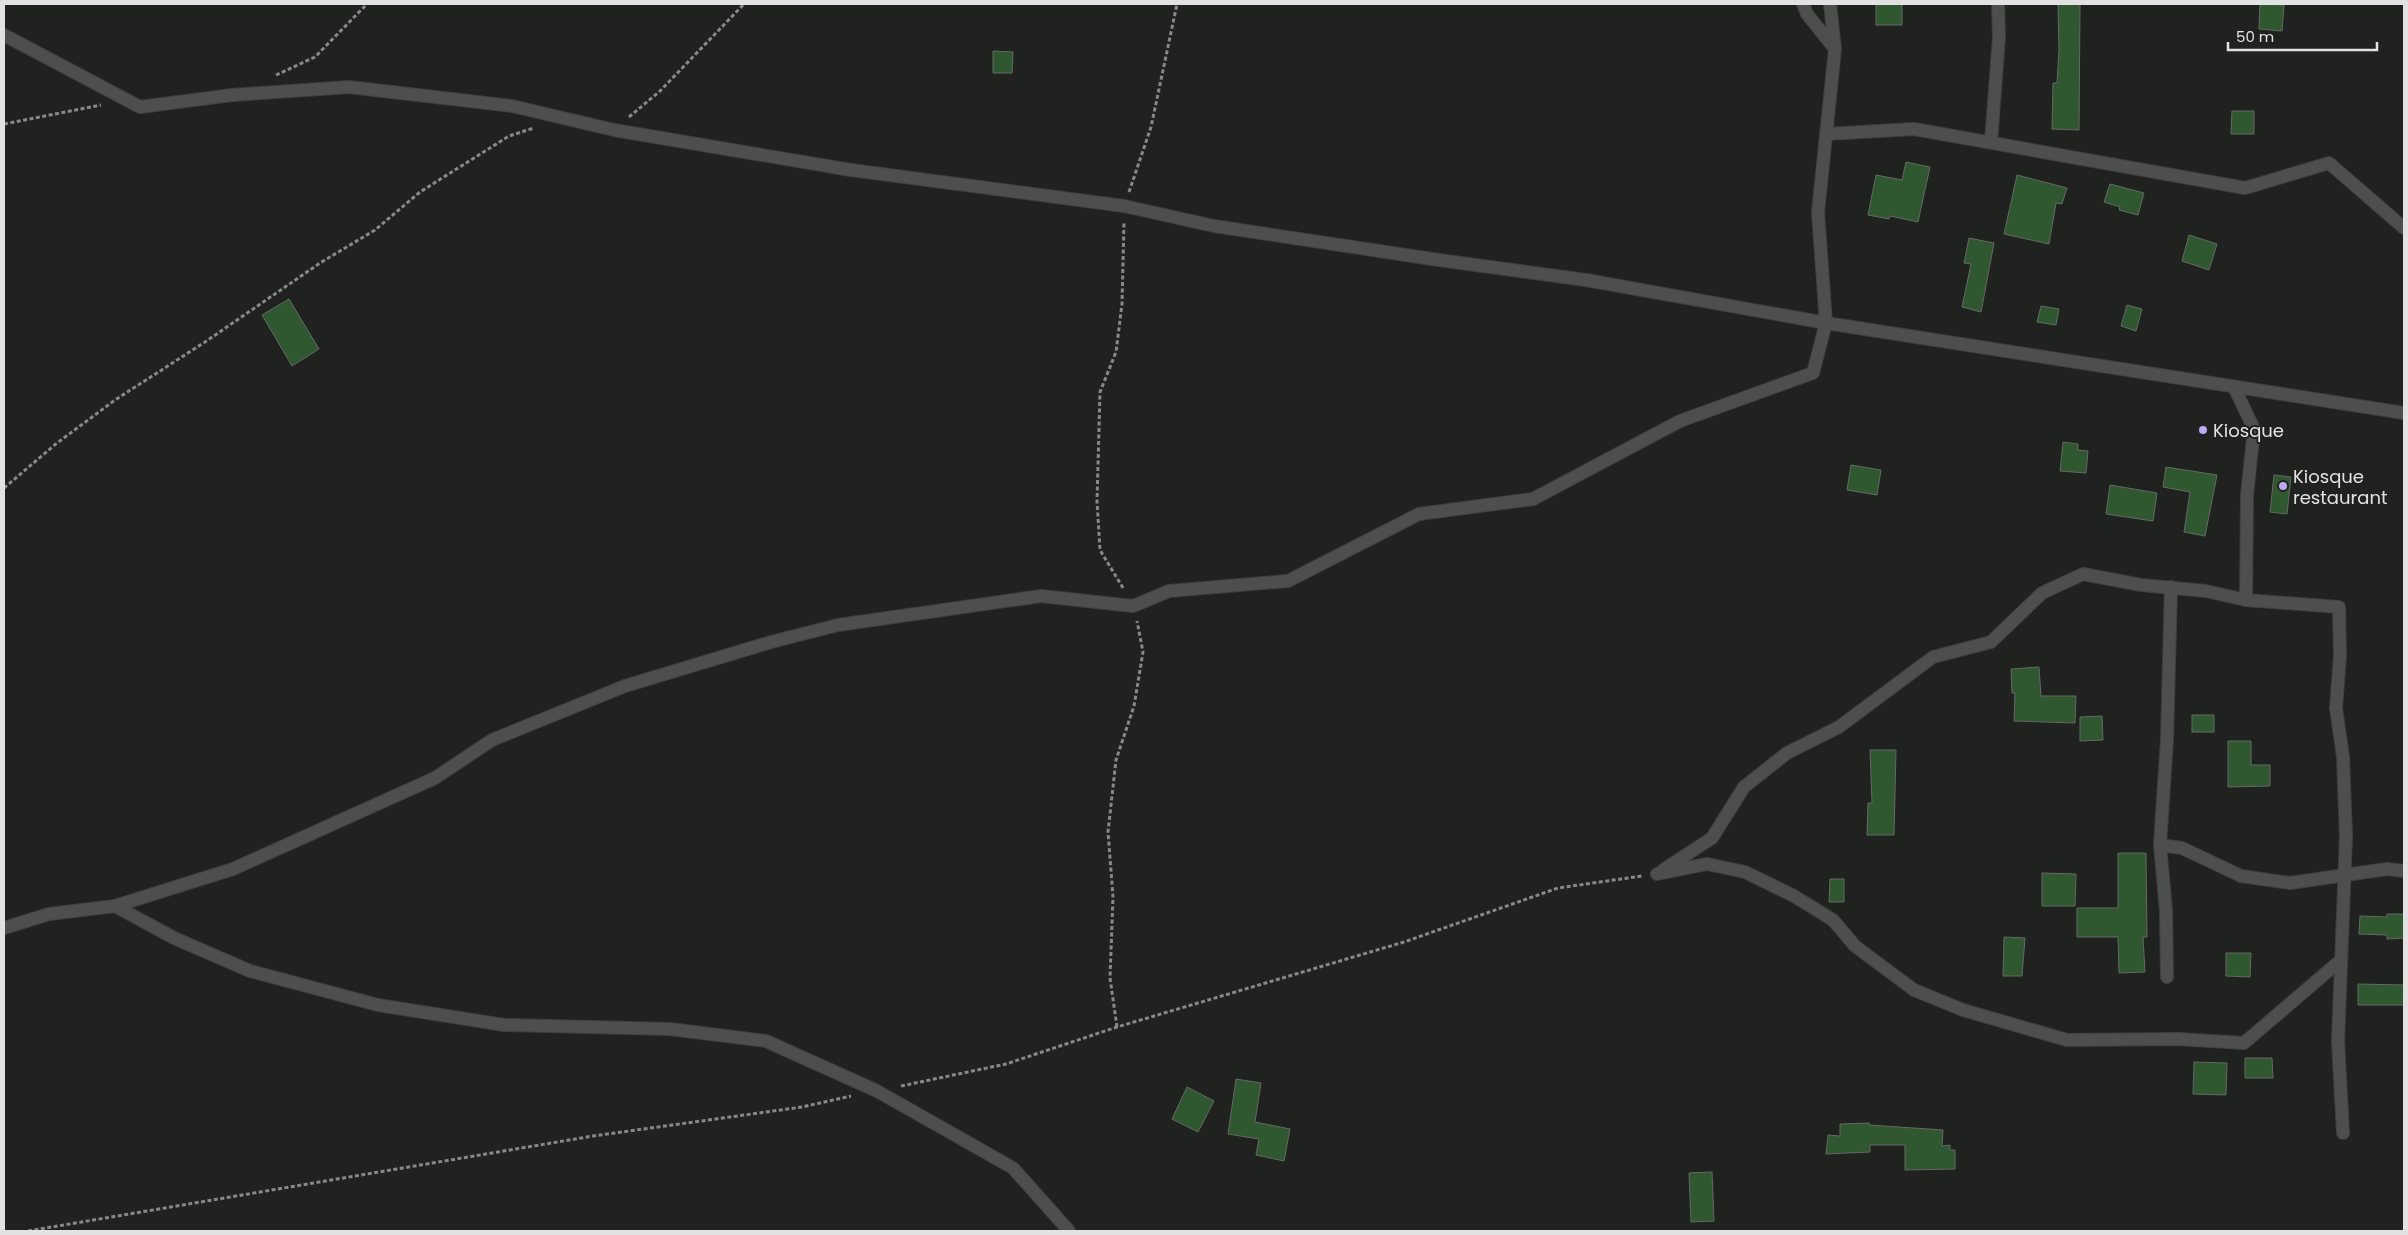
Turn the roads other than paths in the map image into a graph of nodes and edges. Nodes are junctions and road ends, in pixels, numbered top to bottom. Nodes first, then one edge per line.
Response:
1 (1803, 4) edge
2 (1830, 4) edge
3 (1998, 4) edge
4 (4, 35) edge
5 (1835, 49) junction
6 (1826, 134) junction
7 (1991, 142) junction
8 (2404, 228) edge
9 (1826, 324) junction
10 (2234, 387) junction
11 (2404, 413) edge
12 (2171, 587) junction
13 (2246, 600) junction
14 (2160, 845) junction
15 (2404, 871) edge
16 (2344, 874) junction
17 (115, 906) junction
18 (4, 928) edge
19 (2341, 960) junction
20 (2167, 977) dead end
21 (2343, 1133) dead end
22 (1069, 1231) edge

1 - 5 street
2 - 5 street
3 - 7 street
4 - 9 street
5 - 6 street
6 - 7 street
6 - 9 street
7 - 8 street
9 - 10 street
9 - 17 street
10 - 11 street
10 - 13 street
12 - 13 street
12 - 14 street
12 - 19 street
13 - 16 street
14 - 16 street
14 - 20 street
15 - 16 street
16 - 19 street
17 - 18 street
17 - 22 street
19 - 21 street

